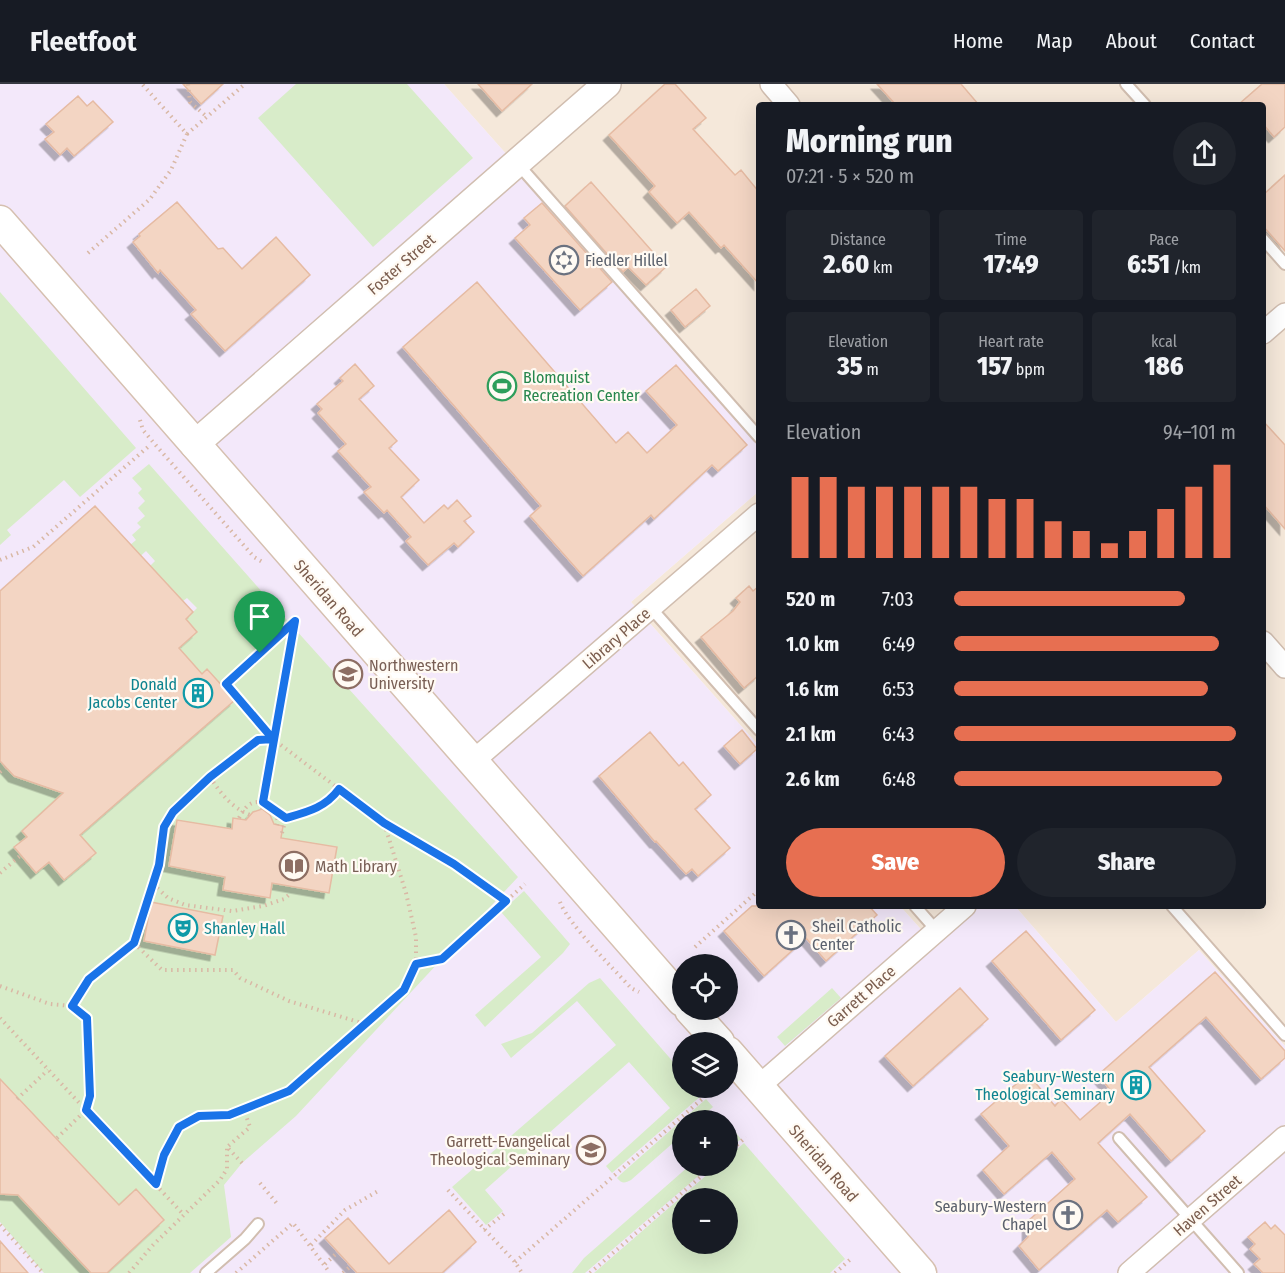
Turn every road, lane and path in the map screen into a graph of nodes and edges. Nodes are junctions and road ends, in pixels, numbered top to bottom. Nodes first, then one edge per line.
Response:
1 (142, 84) edge
2 (188, 84) edge
3 (245, 84) edge
4 (607, 84) edge
5 (771, 84) edge
6 (1126, 84) edge
7 (786, 102) edge
8 (1142, 102) edge
9 (207, 117) junction
10 (187, 134) junction
11 (517, 163) junction
12 (0, 221) edge
13 (1266, 242) edge
14 (88, 253) dead end
15 (1285, 264) edge
16 (1285, 314) edge
17 (1266, 330) edge
18 (756, 434) edge
19 (194, 444) junction
20 (149, 446) dead end
21 (756, 517) edge
22 (0, 560) edge
23 (651, 608) junction
24 (1266, 646) edge
25 (1285, 667) edge
26 (756, 727) edge
27 (273, 739) junction
28 (472, 762) junction
29 (6, 767) dead end
30 (0, 772) edge
31 (210, 777) junction
32 (339, 789) junction
33 (263, 802) junction
34 (273, 807) junction
35 (262, 809) dead end
36 (242, 812) junction
37 (250, 815) dead end
38 (238, 818) dead end
39 (286, 818) junction
40 (384, 823) junction
41 (278, 825) dead end
42 (282, 832) dead end
43 (21, 855) dead end
44 (0, 873) edge
45 (153, 884) junction
46 (525, 884) dead end
47 (756, 893) edge
48 (290, 894) dead end
49 (506, 901) junction
50 (918, 909) edge
51 (962, 909) edge
52 (1175, 909) edge
53 (575, 925) dead end
54 (937, 931) junction
55 (134, 943) junction
56 (695, 947) dead end
57 (416, 964) junction
58 (619, 975) dead end
59 (0, 986) edge
60 (672, 990) edge
61 (72, 1006) junction
62 (0, 1018) edge
63 (699, 1020) edge
64 (365, 1024) junction
65 (710, 1032) edge
66 (1285, 1035) edge
67 (738, 1064) edge
68 (48, 1070) junction
69 (758, 1087) junction
70 (703, 1098) edge
71 (17, 1099) dead end
72 (86, 1110) junction
73 (244, 1110) junction
74 (746, 1137) dead end
75 (1285, 1137) edge
76 (57, 1138) dead end
77 (1119, 1138) dead end
78 (738, 1144) edge
79 (227, 1147) junction
80 (242, 1163) dead end
81 (702, 1176) edge
82 (260, 1183) dead end
83 (156, 1184) junction
84 (448, 1190) dead end
85 (378, 1191) dead end
86 (279, 1206) dead end
87 (505, 1213) dead end
88 (183, 1214) junction
89 (1191, 1219) junction
90 (258, 1224) dead end
91 (0, 1225) edge
92 (484, 1230) junction
93 (311, 1245) junction
94 (338, 1252) dead end
95 (852, 1258) dead end
96 (515, 1262) junction
97 (325, 1264) junction
98 (351, 1266) dead end
99 (43, 1273) edge
100 (129, 1273) edge
101 (206, 1273) edge
102 (236, 1273) edge
103 (330, 1273) edge
104 (343, 1273) edge
105 (522, 1273) edge
106 (590, 1273) edge
107 (835, 1273) edge
108 (921, 1273) edge
109 (1129, 1273) edge
110 (1238, 1273) edge

1 - 10 path
2 - 9 path
3 - 9 path
4 - 11 street, Foster Street
5 - 7 street
6 - 8 lane
9 - 10 path
10 - 14 path
11 - 18 lane
11 - 19 street, Foster Street
12 - 19 main road, Sheridan Road
13 - 15 lane
16 - 17 street
19 - 28 main road, Sheridan Road
20 - 22 path
21 - 23 street, Library Place
23 - 26 lane
23 - 28 street, Library Place
24 - 25 street
27 - 27 path
27 - 31 path
27 - 32 path
27 - 33 path
28 - 60 main road, Sheridan Road
29 - 30 path
31 - 36 path
31 - 45 path
32 - 39 path
32 - 40 path
33 - 34 path
33 - 35 path
33 - 36 path
34 - 39 path
34 - 41 path
36 - 37 path
36 - 38 path
39 - 42 path
40 - 49 path
40 - 57 path
43 - 44 path
45 - 48 path
45 - 55 path
46 - 49 path
47 - 56 path
49 - 57 path
50 - 54 lane
51 - 54 street, Garrett Place
52 - 66 lane
53 - 58 path
54 - 69 street, Garrett Place
55 - 61 path
55 - 64 path
57 - 64 path
59 - 61 path
61 - 72 path
62 - 68 path
63 - 65 main road
64 - 73 path
67 - 69 main road, Sheridan Road
68 - 71 path
68 - 72 path
69 - 108 main road, Sheridan Road
70 - 96 path
72 - 76 path
72 - 83 path
73 - 79 path
73 - 83 path
74 - 78 path
75 - 89 street, Haven Street
77 - 89 lane
79 - 80 path
79 - 88 path
81 - 106 path
82 - 86 path
83 - 88 path
84 - 92 path
85 - 93 path
87 - 92 path
88 - 100 path
89 - 109 street, Haven Street
89 - 110 lane
90 - 101 lane
91 - 99 path
92 - 96 path
93 - 97 path
93 - 102 path
94 - 97 path
95 - 107 path
96 - 105 path
97 - 103 path
98 - 104 path

